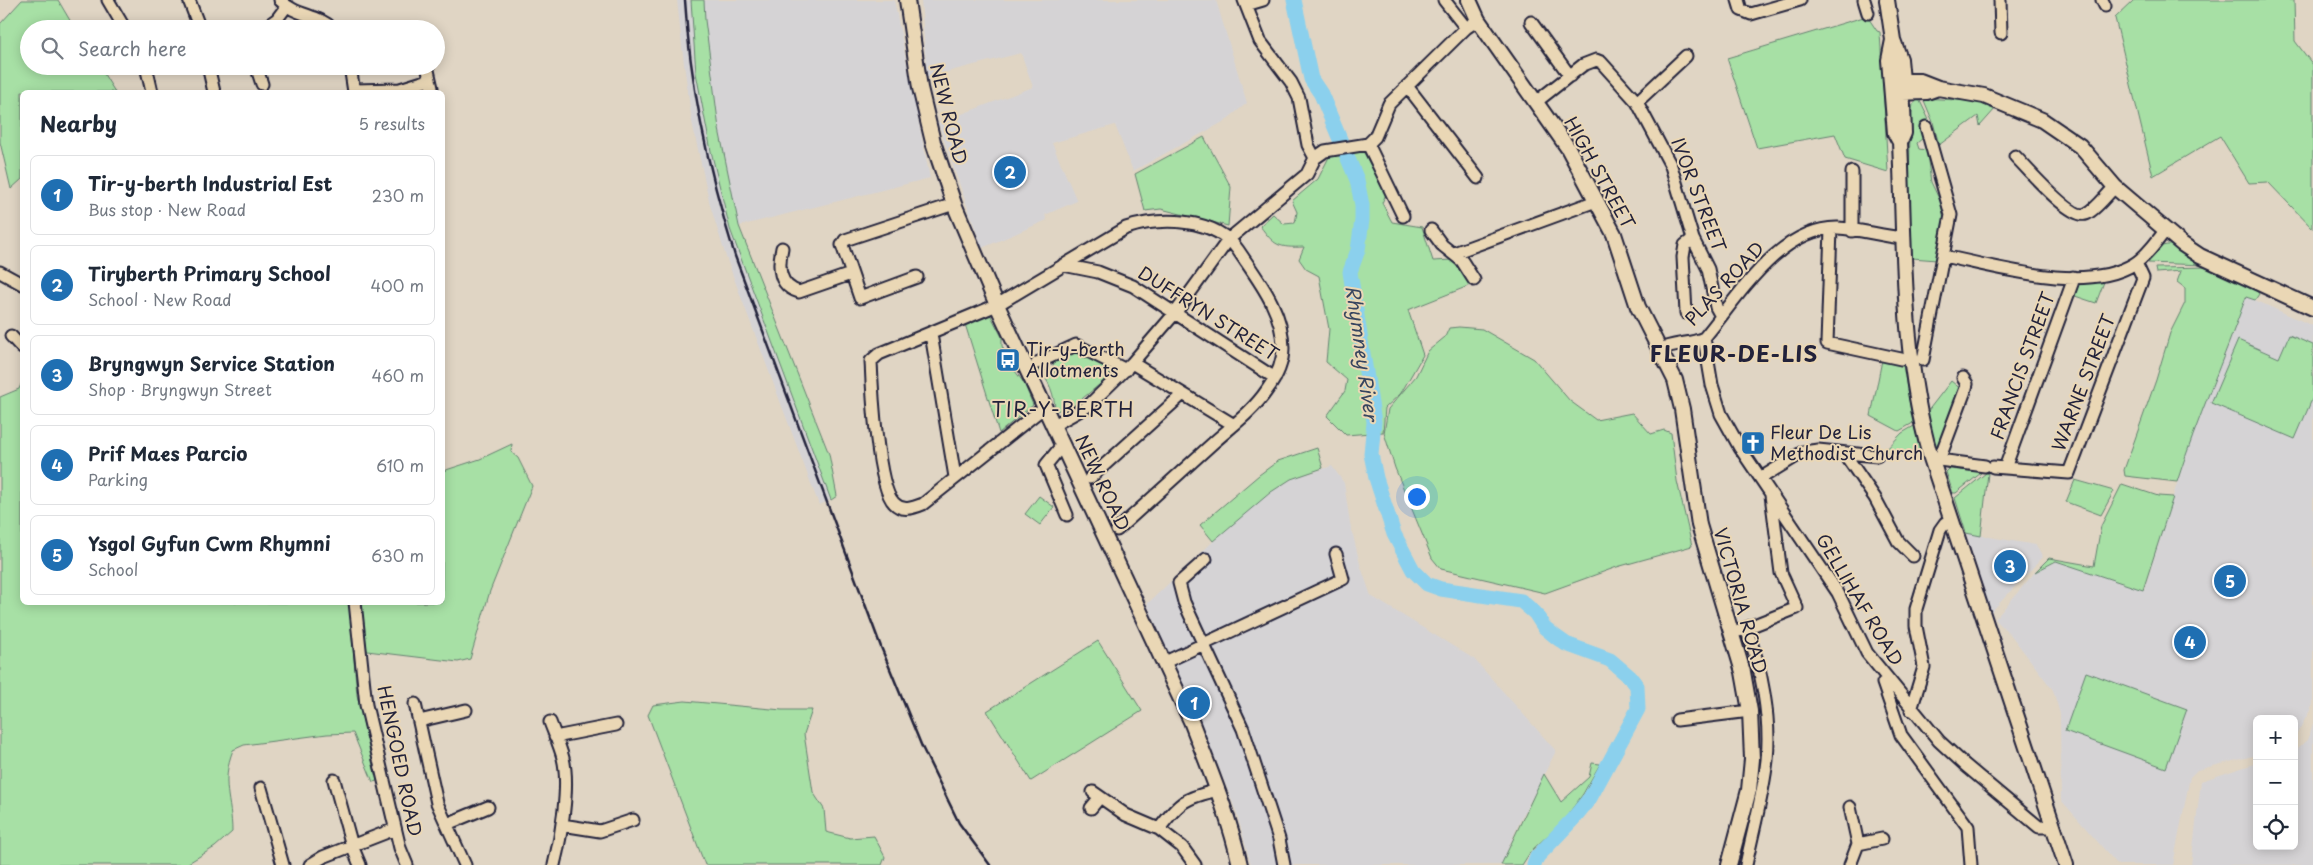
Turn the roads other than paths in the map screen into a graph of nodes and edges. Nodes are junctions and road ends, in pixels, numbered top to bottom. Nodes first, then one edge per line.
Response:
1 (108, 0) edge
2 (189, 0) edge
3 (907, 0) edge
4 (1263, 0) edge
5 (1444, 0) edge
6 (1469, 0) edge
7 (1738, 0) edge
8 (1800, 0) edge
9 (1864, 0) edge
10 (1887, 0) edge
11 (2000, 0) edge
12 (283, 3) edge
13 (1245, 3) edge
14 (1868, 13) dead end
15 (120, 20) edge
16 (197, 20) edge
17 (276, 20) edge
18 (321, 20) edge
19 (1478, 20) junction
20 (1532, 22) dead end
21 (1466, 28) junction
22 (2000, 33) dead end
23 (1686, 56) dead end
24 (148, 75) edge
25 (210, 75) edge
26 (259, 75) edge
27 (351, 75) edge
28 (429, 75) edge
29 (1570, 76) junction
30 (262, 84) dead end
31 (1407, 86) junction
32 (1897, 87) junction
33 (152, 90) edge
34 (214, 90) edge
35 (354, 90) edge
36 (377, 90) edge
37 (1536, 102) junction
38 (1637, 102) junction
39 (1926, 127) dead end
40 (1364, 144) junction
41 (2015, 156) dead end
42 (1315, 158) junction
43 (1852, 172) dead end
44 (1478, 178) dead end
45 (2115, 187) junction
46 (1596, 201) junction
47 (954, 204) junction
48 (1403, 216) dead end
49 (1831, 229) junction
50 (1431, 230) dead end
51 (1852, 231) junction
52 (2165, 231) junction
53 (1228, 238) junction
54 (1902, 238) junction
55 (1693, 240) junction
56 (782, 248) dead end
57 (1454, 253) junction
58 (1944, 256) junction
59 (2136, 263) junction
60 (1063, 265) junction
61 (0, 272) edge
62 (851, 274) junction
63 (917, 277) dead end
64 (2073, 277) junction
65 (1474, 280) dead end
66 (20, 283) edge
67 (996, 305) junction
68 (2313, 308) edge
69 (1176, 312) junction
70 (1686, 313) dead end
71 (1720, 316) junction
72 (932, 334) junction
73 (11, 336) dead end
74 (1704, 338) junction
75 (20, 346) edge
76 (1659, 350) junction
77 (1901, 359) dead end
78 (1923, 360) dead end
79 (1037, 363) dead end
80 (1129, 367) junction
81 (1276, 378) junction
82 (1963, 378) dead end
83 (1182, 394) junction
84 (1046, 408) junction
85 (1054, 425) junction
86 (1234, 425) junction
87 (1063, 444) junction
88 (1844, 453) junction
89 (1877, 456) dead end
90 (1936, 462) junction
91 (2005, 468) junction
92 (955, 477) junction
93 (1090, 478) dead end
94 (1761, 478) junction
95 (1771, 494) junction
96 (1067, 515) dead end
97 (1952, 520) junction
98 (1117, 530) dead end
99 (1336, 554) dead end
100 (1913, 556) dead end
101 (1206, 559) dead end
102 (355, 605) edge
103 (1739, 631) junction
104 (1206, 645) junction
105 (1163, 663) junction
106 (1883, 683) dead end
107 (414, 704) dead end
108 (466, 710) dead end
109 (1912, 710) junction
110 (1750, 712) junction
111 (1677, 720) dead end
112 (418, 721) junction
113 (550, 722) dead end
114 (616, 725) dead end
115 (555, 737) junction
116 (334, 780) dead end
117 (261, 788) dead end
118 (1218, 790) junction
119 (1850, 806) dead end
120 (488, 807) dead end
121 (1091, 808) dead end
122 (633, 820) dead end
123 (447, 824) junction
124 (562, 825) junction
125 (2053, 827) junction
126 (395, 829) junction
127 (1159, 829) junction
128 (1882, 839) dead end
129 (1858, 844) junction
130 (352, 846) junction
131 (1732, 862) edge
132 (283, 865) edge
133 (310, 865) edge
134 (360, 865) edge
135 (408, 865) edge
136 (465, 865) edge
137 (554, 865) edge
138 (1195, 865) edge
139 (1240, 865) edge
140 (1284, 865) edge
141 (1746, 865) edge
142 (1850, 865) edge
143 (1971, 865) edge
144 (2066, 865) edge

1 - 15 street
2 - 16 street
3 - 47 main road, NEW ROAD
4 - 13 street
5 - 21 street
6 - 19 main road, HIGH STREET
7 - 8 street
9 - 14 street
10 - 32 main road
11 - 22 street
12 - 17 street
12 - 18 street
13 - 42 street
19 - 21 street
19 - 37 main road, HIGH STREET
20 - 29 street
21 - 31 street
23 - 38 street
24 - 33 street
25 - 34 street
26 - 30 street
27 - 35 street
28 - 36 street
29 - 37 street, IVOR STREET
29 - 38 street, IVOR STREET
31 - 40 street
31 - 44 street
32 - 45 main road
32 - 54 main road
37 - 46 main road, HIGH STREET
38 - 55 street, IVOR STREET
39 - 58 street
40 - 42 street
40 - 48 street
41 - 45 street
42 - 53 street
43 - 51 street
45 - 52 main road
46 - 57 street
46 - 76 main road, HIGH STREET
47 - 62 street
47 - 67 main road, NEW ROAD
49 - 51 street, PLAS ROAD
49 - 71 street, PLAS ROAD
49 - 77 street
50 - 57 street
51 - 54 street, PLAS ROAD
52 - 59 street
52 - 68 main road
53 - 60 street
53 - 69 street
53 - 81 street
54 - 90 main road
55 - 70 street
55 - 71 street, IVOR STREET
56 - 62 street
57 - 65 street
58 - 64 street
58 - 78 street
59 - 64 street
59 - 91 street, WARNE STREET
60 - 67 street
60 - 69 street, DUFFRYN STREET
61 - 66 street
62 - 63 street
64 - 91 street, FRANCIS STREET
67 - 72 street
67 - 84 main road, NEW ROAD
69 - 80 street
69 - 81 street, DUFFRYN STREET
71 - 74 street, PLAS ROAD
72 - 92 street
72 - 92 street
73 - 75 street
74 - 76 street, PLAS ROAD
74 - 94 street, GELLIHAF ROAD
76 - 103 main road, VICTORIA ROAD
79 - 80 street
80 - 83 street
80 - 85 street
81 - 86 street
82 - 90 street
83 - 86 street
83 - 93 street
84 - 85 main road, NEW ROAD
84 - 92 street
85 - 87 main road, NEW ROAD
86 - 98 street
87 - 96 street
87 - 105 main road, NEW ROAD
88 - 89 street
88 - 94 street
88 - 100 street
90 - 91 street, WARNE STREET
90 - 97 main road
94 - 95 street, GELLIHAF ROAD
95 - 103 street
95 - 109 street, GELLIHAF ROAD
97 - 109 street
97 - 125 main road
99 - 104 street
101 - 104 street
102 - 126 street, HENGOED ROAD
103 - 110 main road, VICTORIA ROAD
103 - 141 street
104 - 105 street
104 - 140 street
105 - 118 main road, NEW ROAD
106 - 143 street
107 - 112 street
108 - 112 street
109 - 125 street, GELLIHAF ROAD
110 - 111 street
110 - 131 main road, VICTORIA ROAD
112 - 123 street
113 - 115 street
114 - 115 street
115 - 124 street
116 - 130 street
117 - 132 street
118 - 127 street
118 - 139 main road, NEW ROAD
119 - 129 street
120 - 123 street
121 - 127 street
122 - 124 street
123 - 136 street
124 - 137 street
125 - 144 main road
126 - 130 street
126 - 135 street, HENGOED ROAD
127 - 138 street
128 - 129 street
129 - 142 street
130 - 133 street
130 - 134 street

